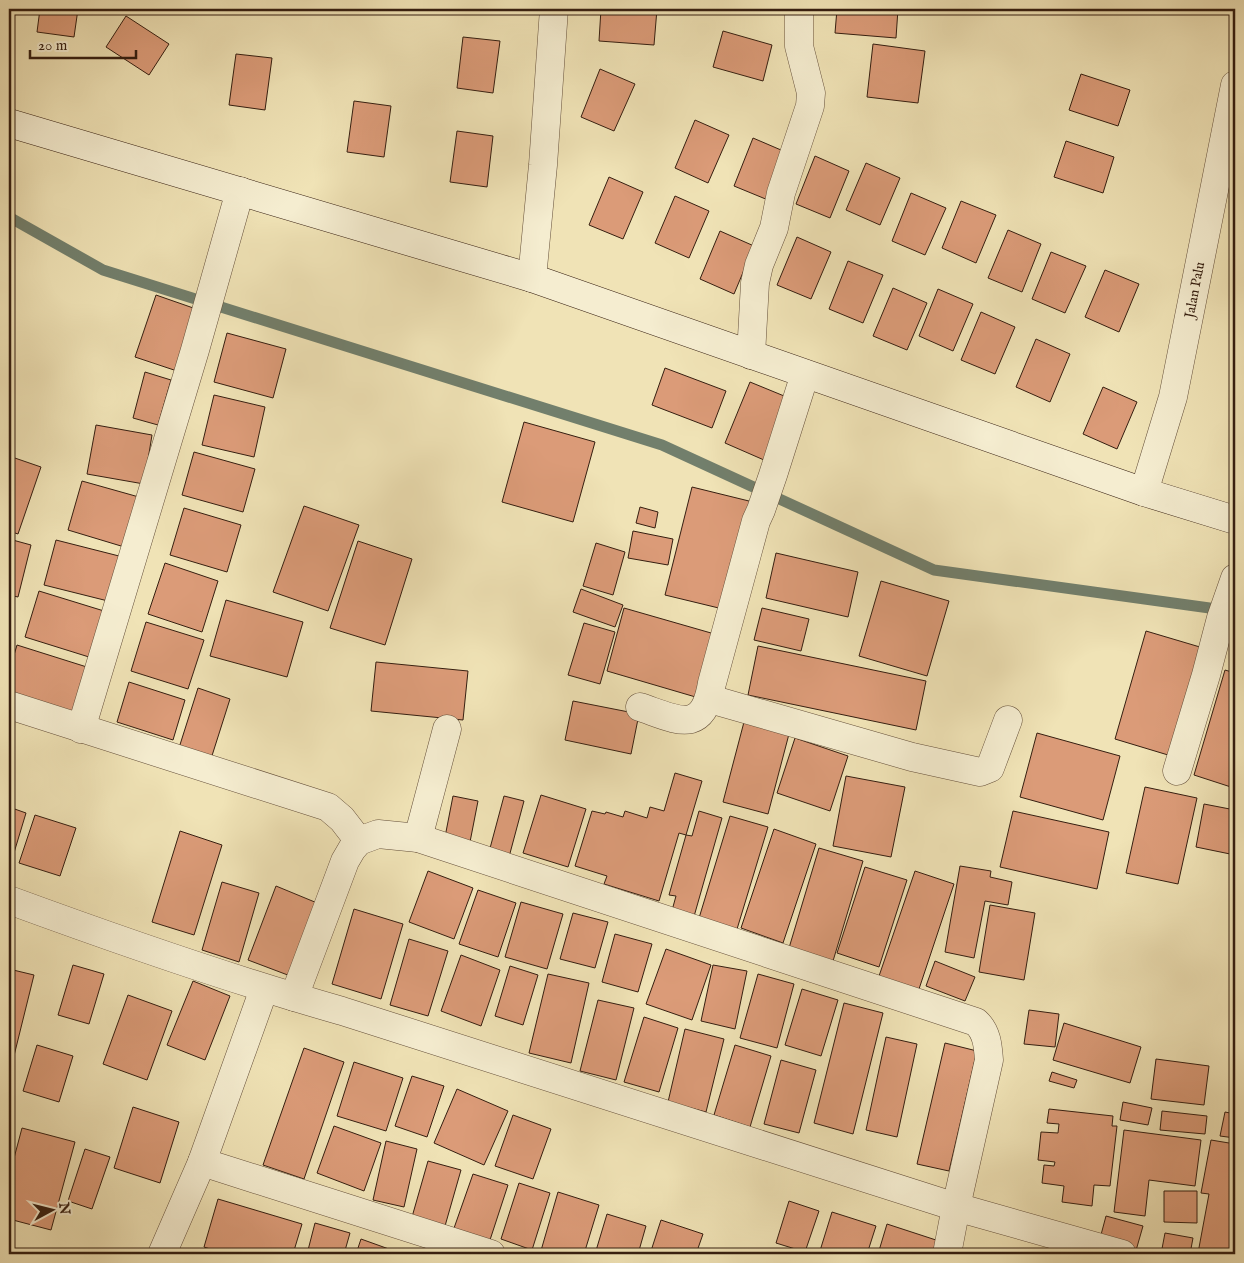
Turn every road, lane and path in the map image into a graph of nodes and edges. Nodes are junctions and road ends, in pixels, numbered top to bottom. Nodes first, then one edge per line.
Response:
1 (554, 9) edge
2 (799, 9) edge
3 (1235, 85) edge
4 (9, 123) edge
5 (240, 191) junction
6 (532, 278) junction
7 (751, 355) junction
8 (806, 374) junction
9 (1144, 492) junction
10 (1235, 520) edge
11 (1232, 585) edge
12 (710, 699) junction
13 (9, 705) edge
14 (640, 707) dead end
15 (1008, 720) dead end
16 (81, 729) junction
17 (447, 729) dead end
18 (1177, 772) dead end
19 (418, 838) junction
20 (359, 841) junction
21 (9, 900) edge
22 (264, 989) junction
23 (294, 997) junction
24 (202, 1162) junction
25 (956, 1208) junction
26 (162, 1254) edge
27 (491, 1254) edge
28 (947, 1254) edge
29 (1122, 1254) edge

1 - 6 street
2 - 7 street
3 - 9 street, Jalan Palu
4 - 5 street
5 - 6 street
5 - 16 street
6 - 7 street
7 - 8 street
8 - 9 street
8 - 12 street
9 - 10 street
11 - 18 street
12 - 14 street
12 - 15 street
13 - 16 street
16 - 20 street
17 - 19 street
19 - 20 street
19 - 25 street
20 - 23 street
21 - 22 street
22 - 23 street
22 - 24 street
23 - 25 street
24 - 26 street
24 - 27 street
25 - 28 street
25 - 29 street

